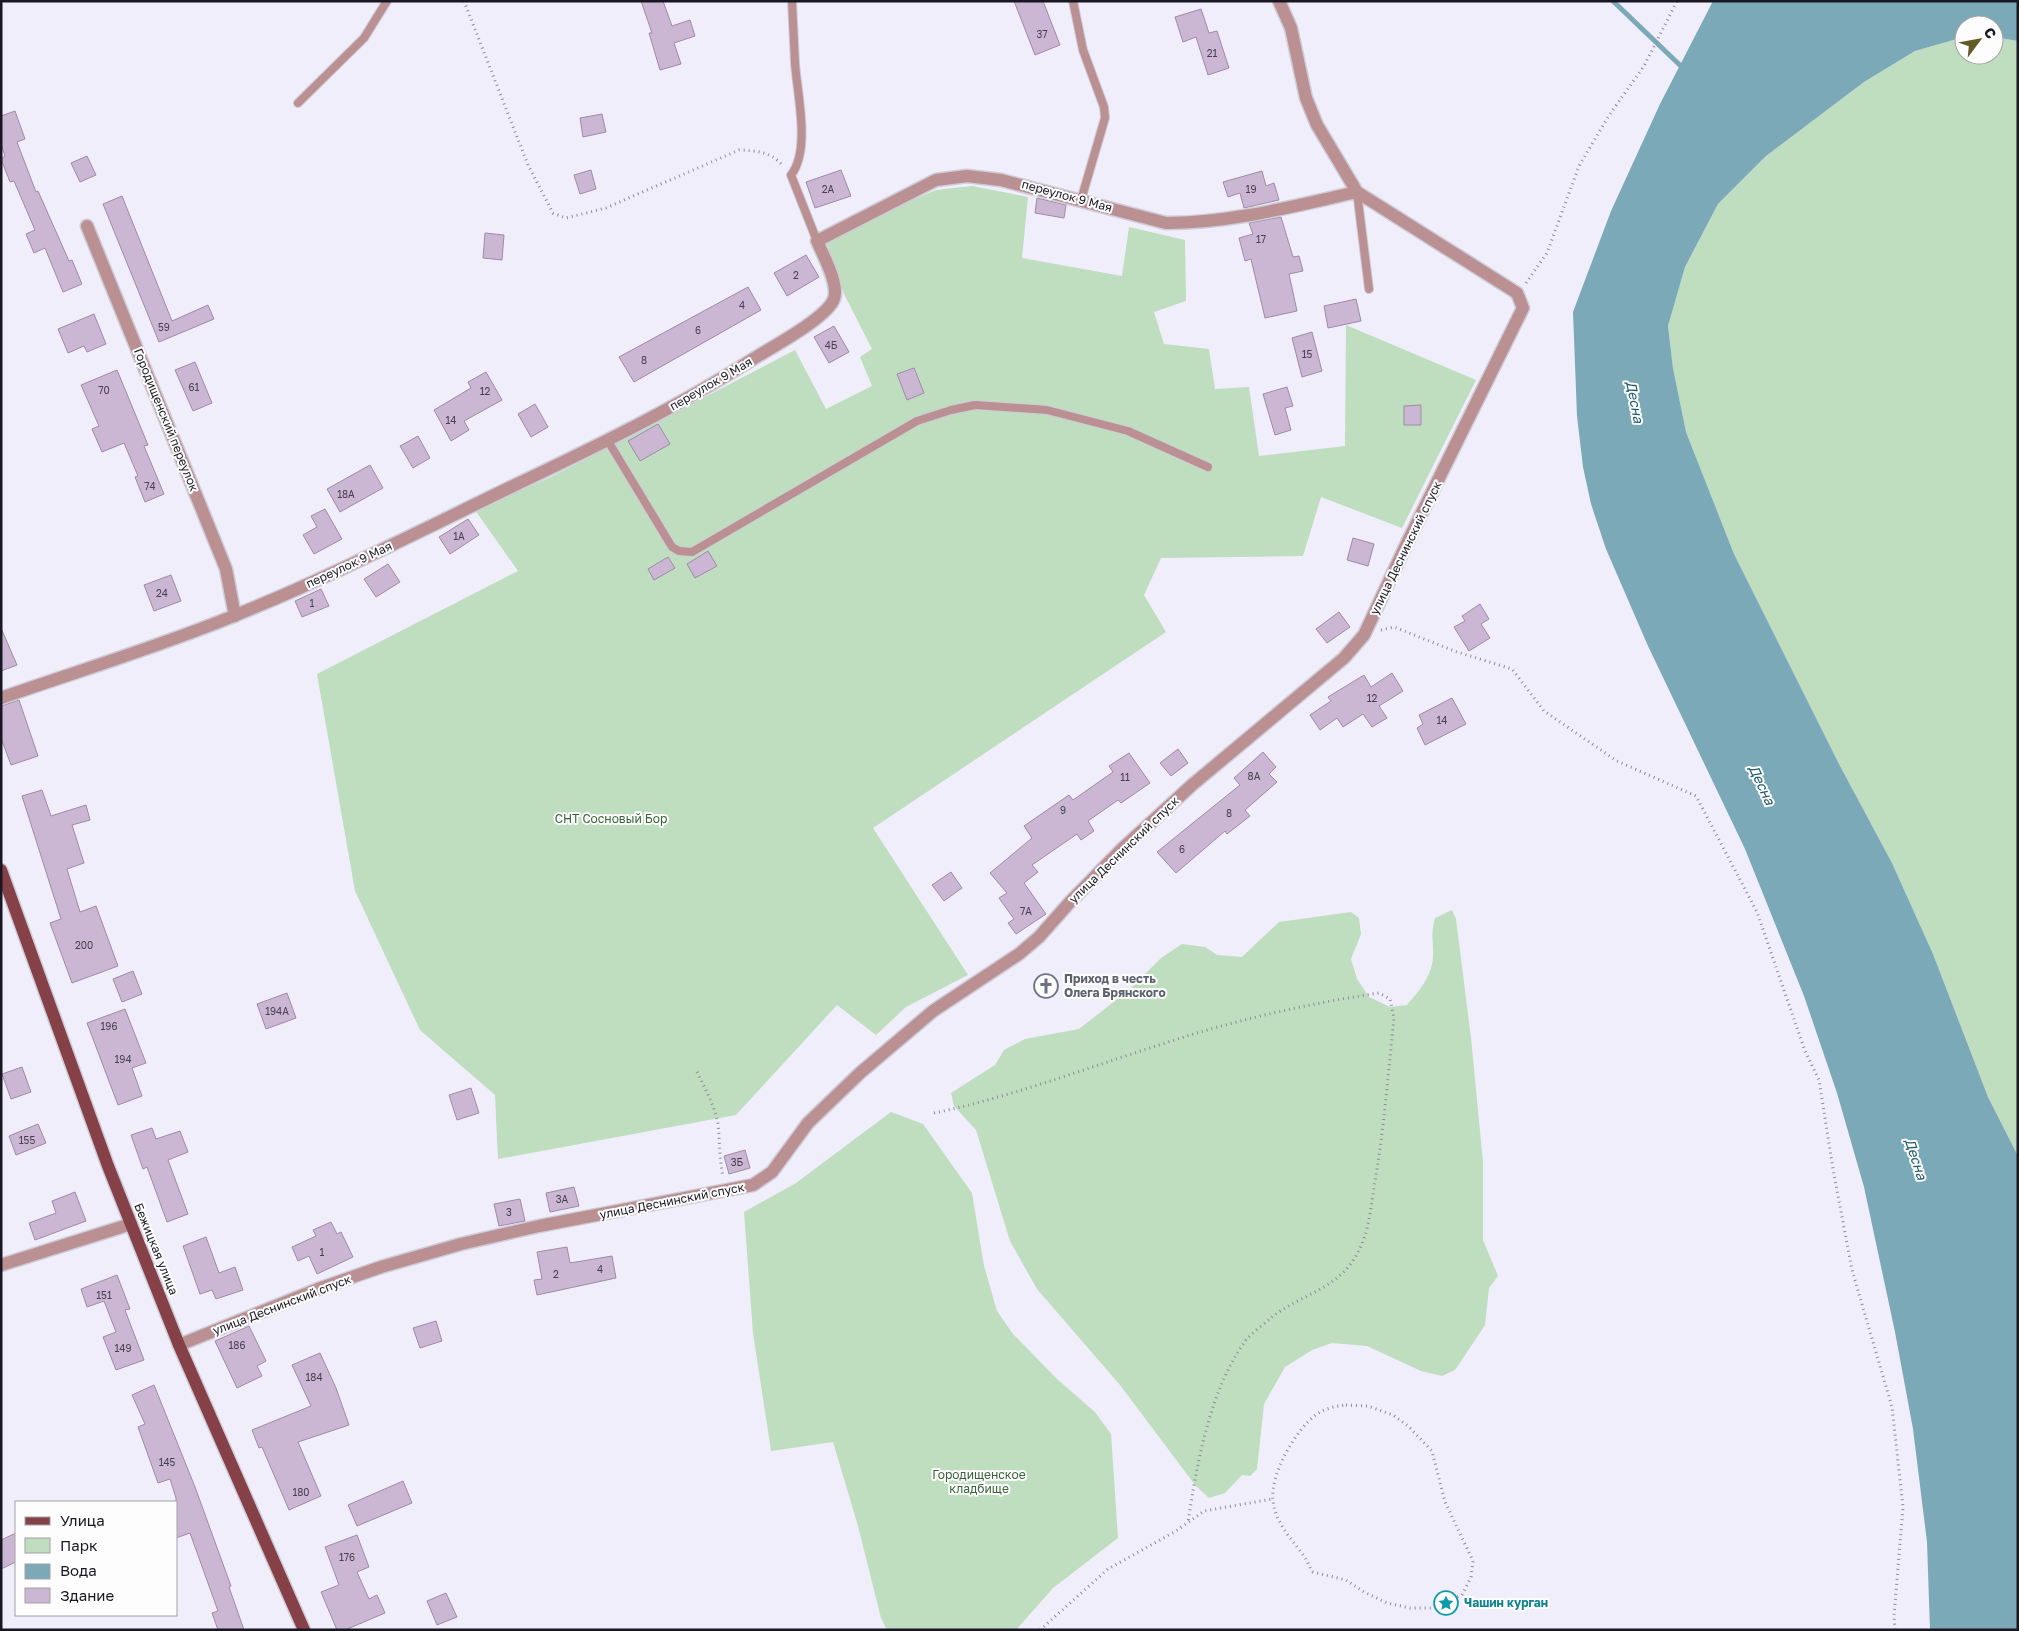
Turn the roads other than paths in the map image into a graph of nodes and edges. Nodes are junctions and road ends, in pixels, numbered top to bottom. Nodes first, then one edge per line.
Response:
1 (387, 1) edge
2 (792, 1) edge
3 (1073, 1) edge
4 (1279, 1) edge
5 (298, 103) dead end
6 (1358, 192) junction
7 (1081, 200) junction
8 (87, 226) dead end
9 (817, 241) junction
10 (1369, 290) dead end
11 (608, 441) junction
12 (1208, 467) dead end
13 (235, 616) junction
14 (1, 698) edge
15 (1, 870) edge
16 (131, 1224) junction
17 (1, 1264) edge
18 (179, 1345) junction
19 (304, 1630) edge

1 - 5 lane
2 - 9 lane
3 - 7 lane
4 - 6 street
6 - 7 street, переулок 9 Мая
6 - 10 lane
6 - 18 street, улица Деснинский спуск
7 - 9 street, переулок 9 Мая
8 - 13 street, Городищенский переулок
9 - 11 street, переулок 9 Мая
11 - 12 lane
11 - 13 street, переулок 9 Мая
13 - 14 street, переулок 9 Мая
15 - 16 main road, Бежицкая улица
16 - 17 street
16 - 18 main road, Бежицкая улица
18 - 19 main road, Бежицкая улица

